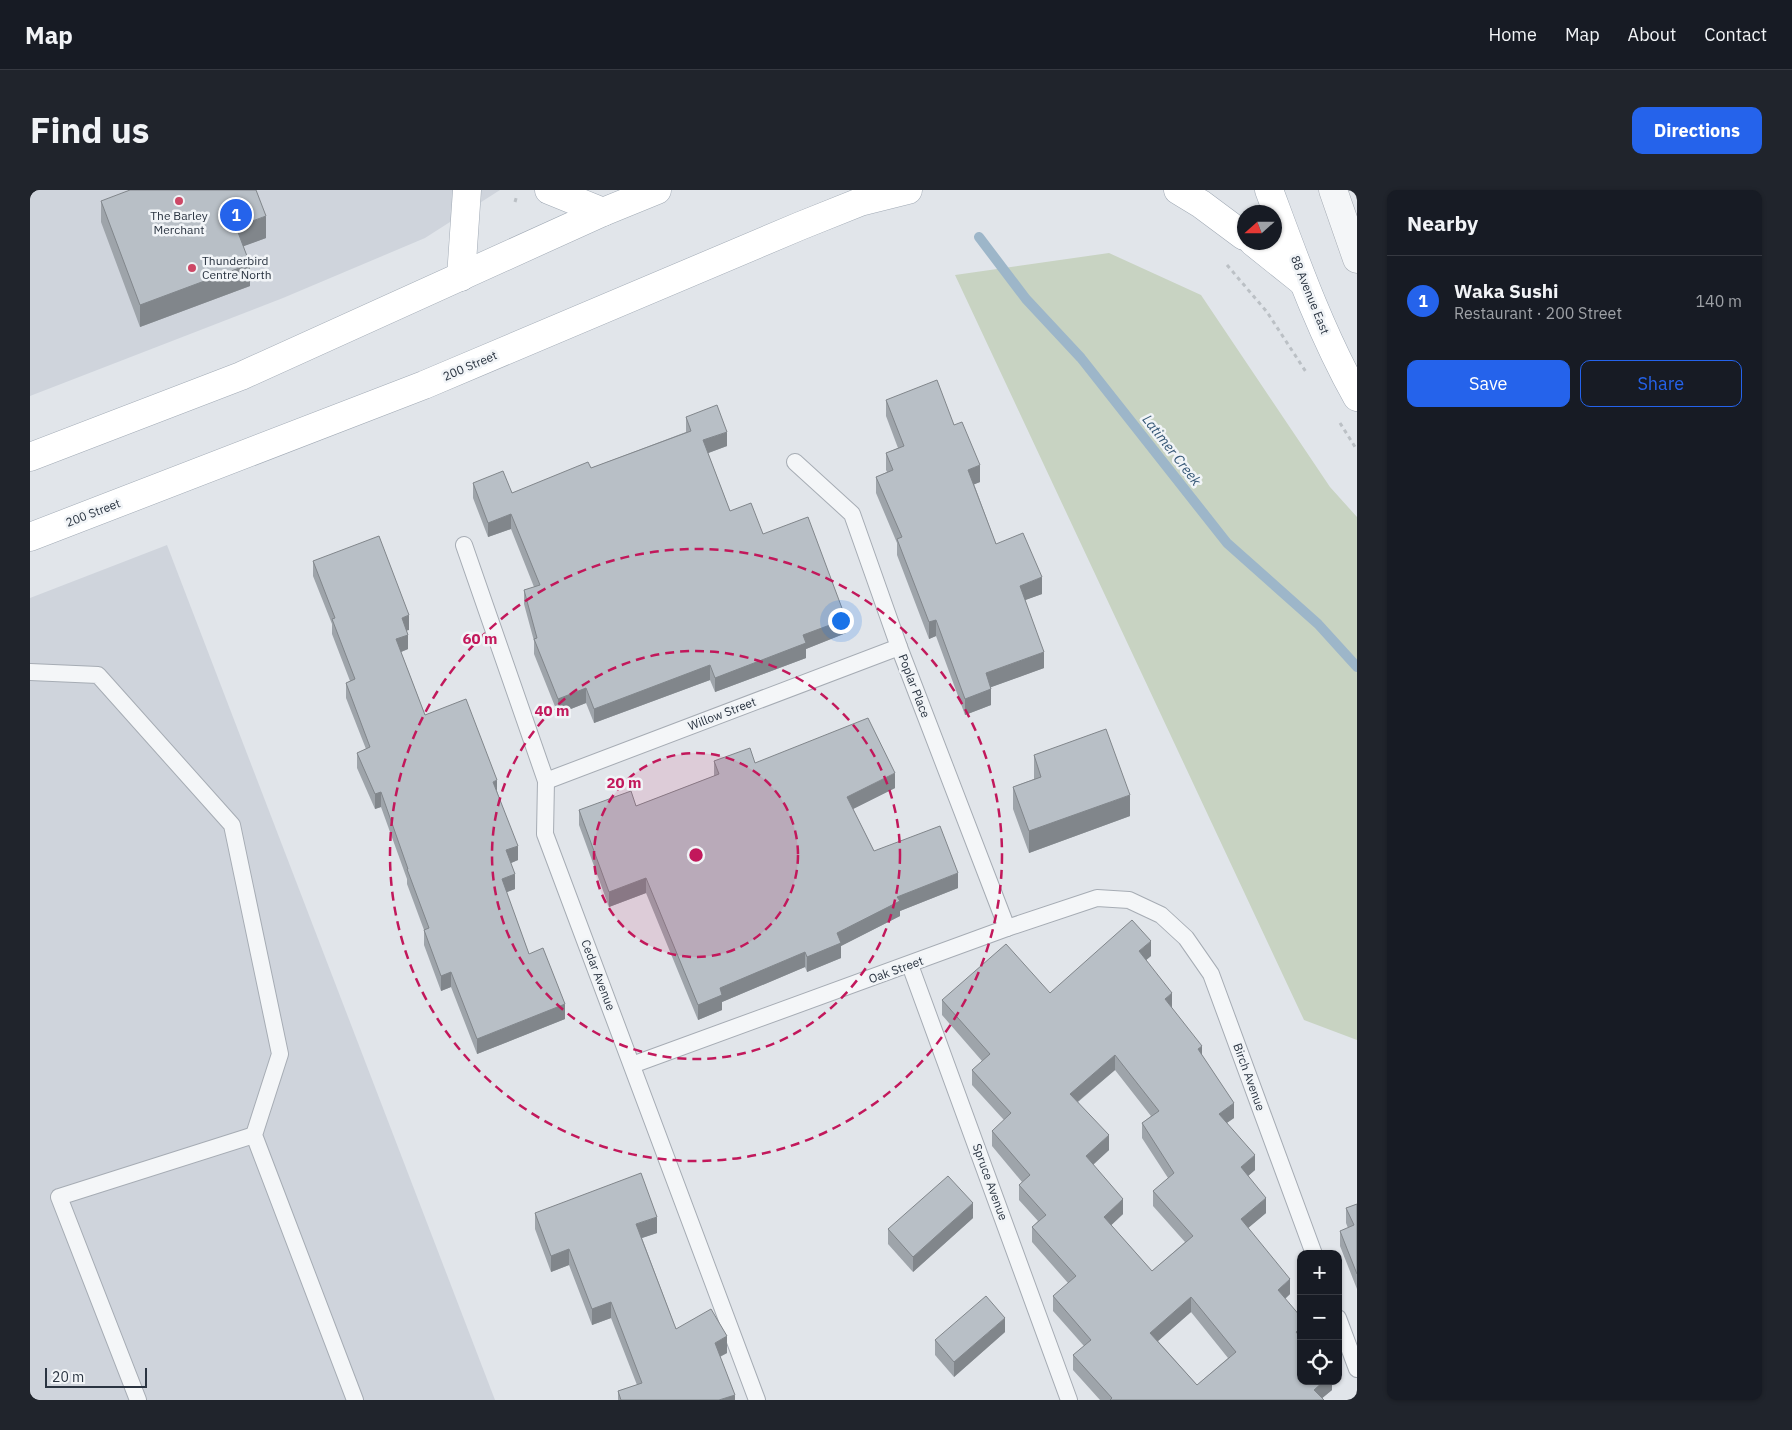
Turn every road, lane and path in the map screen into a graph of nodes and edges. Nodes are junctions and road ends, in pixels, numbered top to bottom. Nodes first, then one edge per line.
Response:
1 (467, 190) edge
2 (549, 190) edge
3 (657, 190) edge
4 (908, 190) edge
5 (1178, 190) edge
6 (1269, 190) edge
7 (1333, 190) edge
8 (603, 212) junction
9 (1237, 231) edge
10 (1263, 250) edge
11 (1357, 259) edge
12 (1225, 262) dead end
13 (461, 277) junction
14 (1303, 282) junction
15 (1310, 377) dead end
16 (1357, 397) edge
17 (1336, 418) dead end
18 (1357, 450) edge
19 (30, 457) edge
20 (795, 462) dead end
21 (30, 537) edge
22 (464, 545) dead end
23 (899, 647) junction
24 (30, 672) edge
25 (546, 780) junction
26 (1160, 915) joint
27 (1007, 928) junction
28 (910, 964) junction
29 (632, 1065) junction
30 (254, 1135) junction
31 (1313, 1250) edge
32 (1342, 1329) edge
33 (1357, 1369) edge
34 (138, 1400) edge
35 (355, 1400) edge
36 (758, 1400) edge
37 (1069, 1400) edge

1 - 13 main road
2 - 8 main road
3 - 8 main road
4 - 21 main road, 200 Street
5 - 9 main road
6 - 14 main road, 88 Avenue East
7 - 11 street
8 - 13 main road
10 - 14 main road
12 - 15 path
13 - 19 main road
14 - 16 main road, 88 Avenue East
17 - 18 path
20 - 23 lane, Poplar Place
22 - 25 lane, Cedar Avenue
23 - 25 lane, Willow Street
23 - 27 lane, Poplar Place
24 - 30 lane
25 - 29 lane, Cedar Avenue
26 - 27 lane, Oak Street
26 - 31 lane, Birch Avenue
27 - 28 lane, Oak Street
28 - 29 lane, Oak Street
28 - 37 lane, Spruce Avenue
29 - 36 lane, Cedar Avenue
30 - 34 lane
30 - 35 lane
32 - 33 lane

